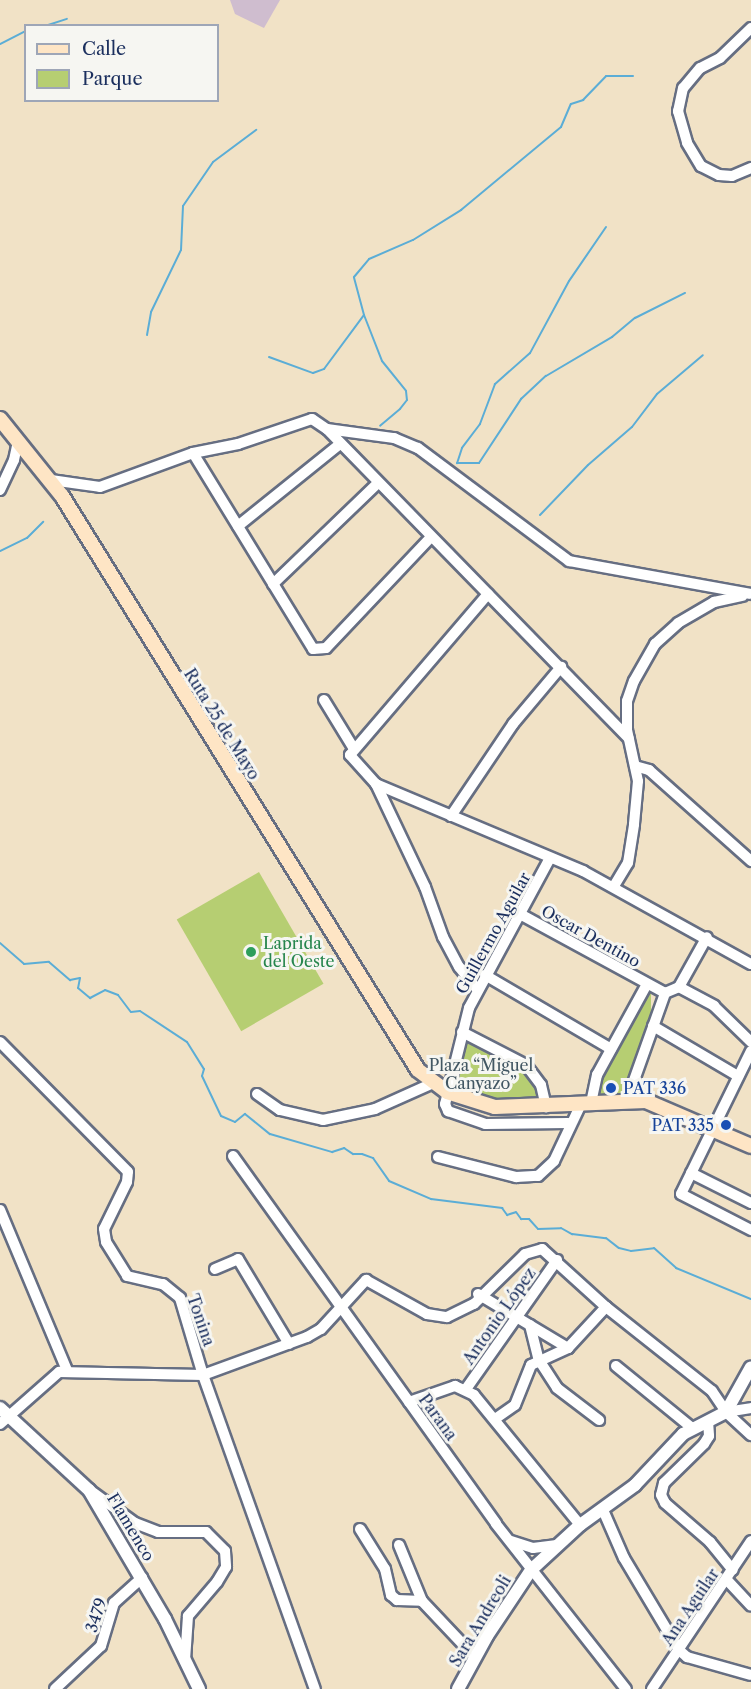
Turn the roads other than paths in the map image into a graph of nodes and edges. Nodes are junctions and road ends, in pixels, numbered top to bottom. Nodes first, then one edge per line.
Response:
1 (751, 28) edge
2 (751, 168) edge
3 (0, 419) edge
4 (327, 429) junction
5 (18, 441) junction
6 (340, 444) junction
7 (193, 453) junction
8 (51, 480) junction
9 (377, 484) junction
10 (0, 490) edge
11 (238, 526) junction
12 (431, 537) junction
13 (273, 584) junction
14 (488, 594) junction
15 (561, 666) junction
16 (324, 700) dead end
17 (628, 738) junction
18 (354, 749) junction
19 (635, 766) junction
20 (376, 784) junction
21 (451, 816) junction
22 (550, 858) junction
23 (751, 861) edge
24 (614, 886) junction
25 (520, 914) junction
26 (707, 937) junction
27 (751, 964) edge
28 (485, 975) junction
29 (647, 984) junction
30 (679, 987) junction
31 (477, 988) junction
32 (665, 993) junction
33 (653, 1026) junction
34 (462, 1032) junction
35 (0, 1042) edge
36 (751, 1042) edge
37 (611, 1049) junction
38 (751, 1051) edge
39 (744, 1071) edge
40 (432, 1083) junction
41 (447, 1092) junction
42 (257, 1094) dead end
43 (627, 1100) junction
44 (586, 1103) junction
45 (546, 1107) junction
46 (568, 1123) junction
47 (713, 1126) junction
48 (751, 1146) edge
49 (233, 1156) dead end
50 (438, 1157) dead end
51 (691, 1173) junction
52 (751, 1203) edge
53 (0, 1210) edge
54 (751, 1230) edge
55 (557, 1260) junction
56 (215, 1269) dead end
57 (480, 1295) junction
58 (342, 1307) junction
59 (606, 1307) junction
60 (517, 1317) junction
61 (530, 1325) junction
62 (289, 1344) junction
63 (568, 1348) junction
64 (539, 1360) junction
65 (616, 1366) dead end
66 (751, 1367) edge
67 (67, 1370) junction
68 (203, 1375) junction
69 (466, 1389) junction
70 (409, 1402) junction
71 (751, 1408) edge
72 (726, 1412) junction
73 (2, 1416) edge
74 (495, 1419) junction
75 (599, 1420) dead end
76 (708, 1421) junction
77 (692, 1428) junction
78 (751, 1435) edge
79 (89, 1490) junction
80 (603, 1510) junction
81 (580, 1525) junction
82 (360, 1529) dead end
83 (507, 1539) junction
84 (751, 1541) edge
85 (399, 1545) dead end
86 (557, 1545) junction
87 (531, 1570) junction
88 (733, 1570) junction
89 (142, 1578) junction
90 (728, 1580) junction
91 (422, 1601) junction
92 (751, 1606) edge
93 (679, 1650) junction
94 (475, 1657) junction
95 (185, 1660) junction
96 (751, 1675) edge
97 (55, 1689) edge
98 (199, 1689) edge
99 (315, 1689) edge
100 (458, 1689) edge
101 (626, 1689) edge
102 (652, 1689) edge

1 - 2 street
3 - 5 main road, Ruta 25 de Mayo
4 - 6 street
4 - 7 street
4 - 17 street
5 - 8 main road, Ruta 25 de Mayo
5 - 10 street
6 - 9 street
6 - 11 street
7 - 8 street
7 - 11 street
8 - 40 main road, Ruta 25 de Mayo
9 - 12 street
9 - 13 street
11 - 13 street
12 - 13 street
12 - 14 street
14 - 15 street
14 - 18 street
15 - 17 street
15 - 21 street
16 - 18 street
17 - 19 street
18 - 20 street
19 - 23 street
19 - 24 street
20 - 21 street
20 - 31 street
21 - 22 street
22 - 24 street
22 - 25 street, Guillermo Aguilar
24 - 26 street
25 - 28 street, Guillermo Aguilar
25 - 29 street, Oscar Dentino
26 - 27 street
26 - 30 street
28 - 31 street, Guillermo Aguilar
28 - 37 street
29 - 32 street, Oscar Dentino
29 - 37 street
30 - 32 street
30 - 36 street
31 - 34 street, Guillermo Aguilar
32 - 33 street
33 - 39 street
33 - 43 street
34 - 41 street, Guillermo Aguilar
34 - 45 street
35 - 68 street, Tonina
37 - 44 street
38 - 39 street
39 - 47 street
40 - 41 main road, Ruta 25 de Mayo
40 - 42 street
41 - 45 main road, Ruta 25 de Mayo
41 - 46 street
43 - 44 main road, Ruta 25 de Mayo
43 - 47 main road, Ruta 25 de Mayo
44 - 45 main road, Ruta 25 de Mayo
44 - 46 street
46 - 50 street
47 - 48 main road, Ruta 25 de Mayo
47 - 51 street
49 - 58 street, Parana
51 - 52 street
51 - 54 street
53 - 67 street
55 - 57 street
55 - 59 street
55 - 60 street, Antonio López
56 - 62 street
57 - 58 street
57 - 60 street
58 - 62 street
58 - 70 street, Parana
59 - 63 street
59 - 72 street
60 - 61 street
60 - 69 street, Antonio López
61 - 63 street
61 - 64 street
62 - 68 street
63 - 64 street
64 - 74 street
64 - 75 street
65 - 77 street
66 - 72 street
67 - 68 street
67 - 73 street
68 - 99 street, Tonina
69 - 70 street
69 - 74 street
70 - 83 street, Parana
71 - 72 street
72 - 76 street, Sara Andreoli
72 - 78 street
73 - 79 street, Flamenco
74 - 81 street
76 - 77 street, Sara Andreoli
76 - 88 street
77 - 80 street, Sara Andreoli
79 - 89 street, Flamenco
79 - 95 street
80 - 81 street, Sara Andreoli
80 - 93 street
81 - 86 street, Sara Andreoli
82 - 91 street
83 - 86 street
83 - 87 street, Parana
84 - 88 street, Ana Aguilar
85 - 91 street
86 - 87 street, Sara Andreoli
87 - 94 street, Sara Andreoli
87 - 101 street, Parana
88 - 90 street, Ana Aguilar
89 - 95 street, Flamenco
89 - 97 street, 3479
90 - 92 street
90 - 93 street, Ana Aguilar
91 - 94 street
93 - 96 street
93 - 102 street, Ana Aguilar
94 - 100 street, Sara Andreoli
95 - 98 street, Flamenco

